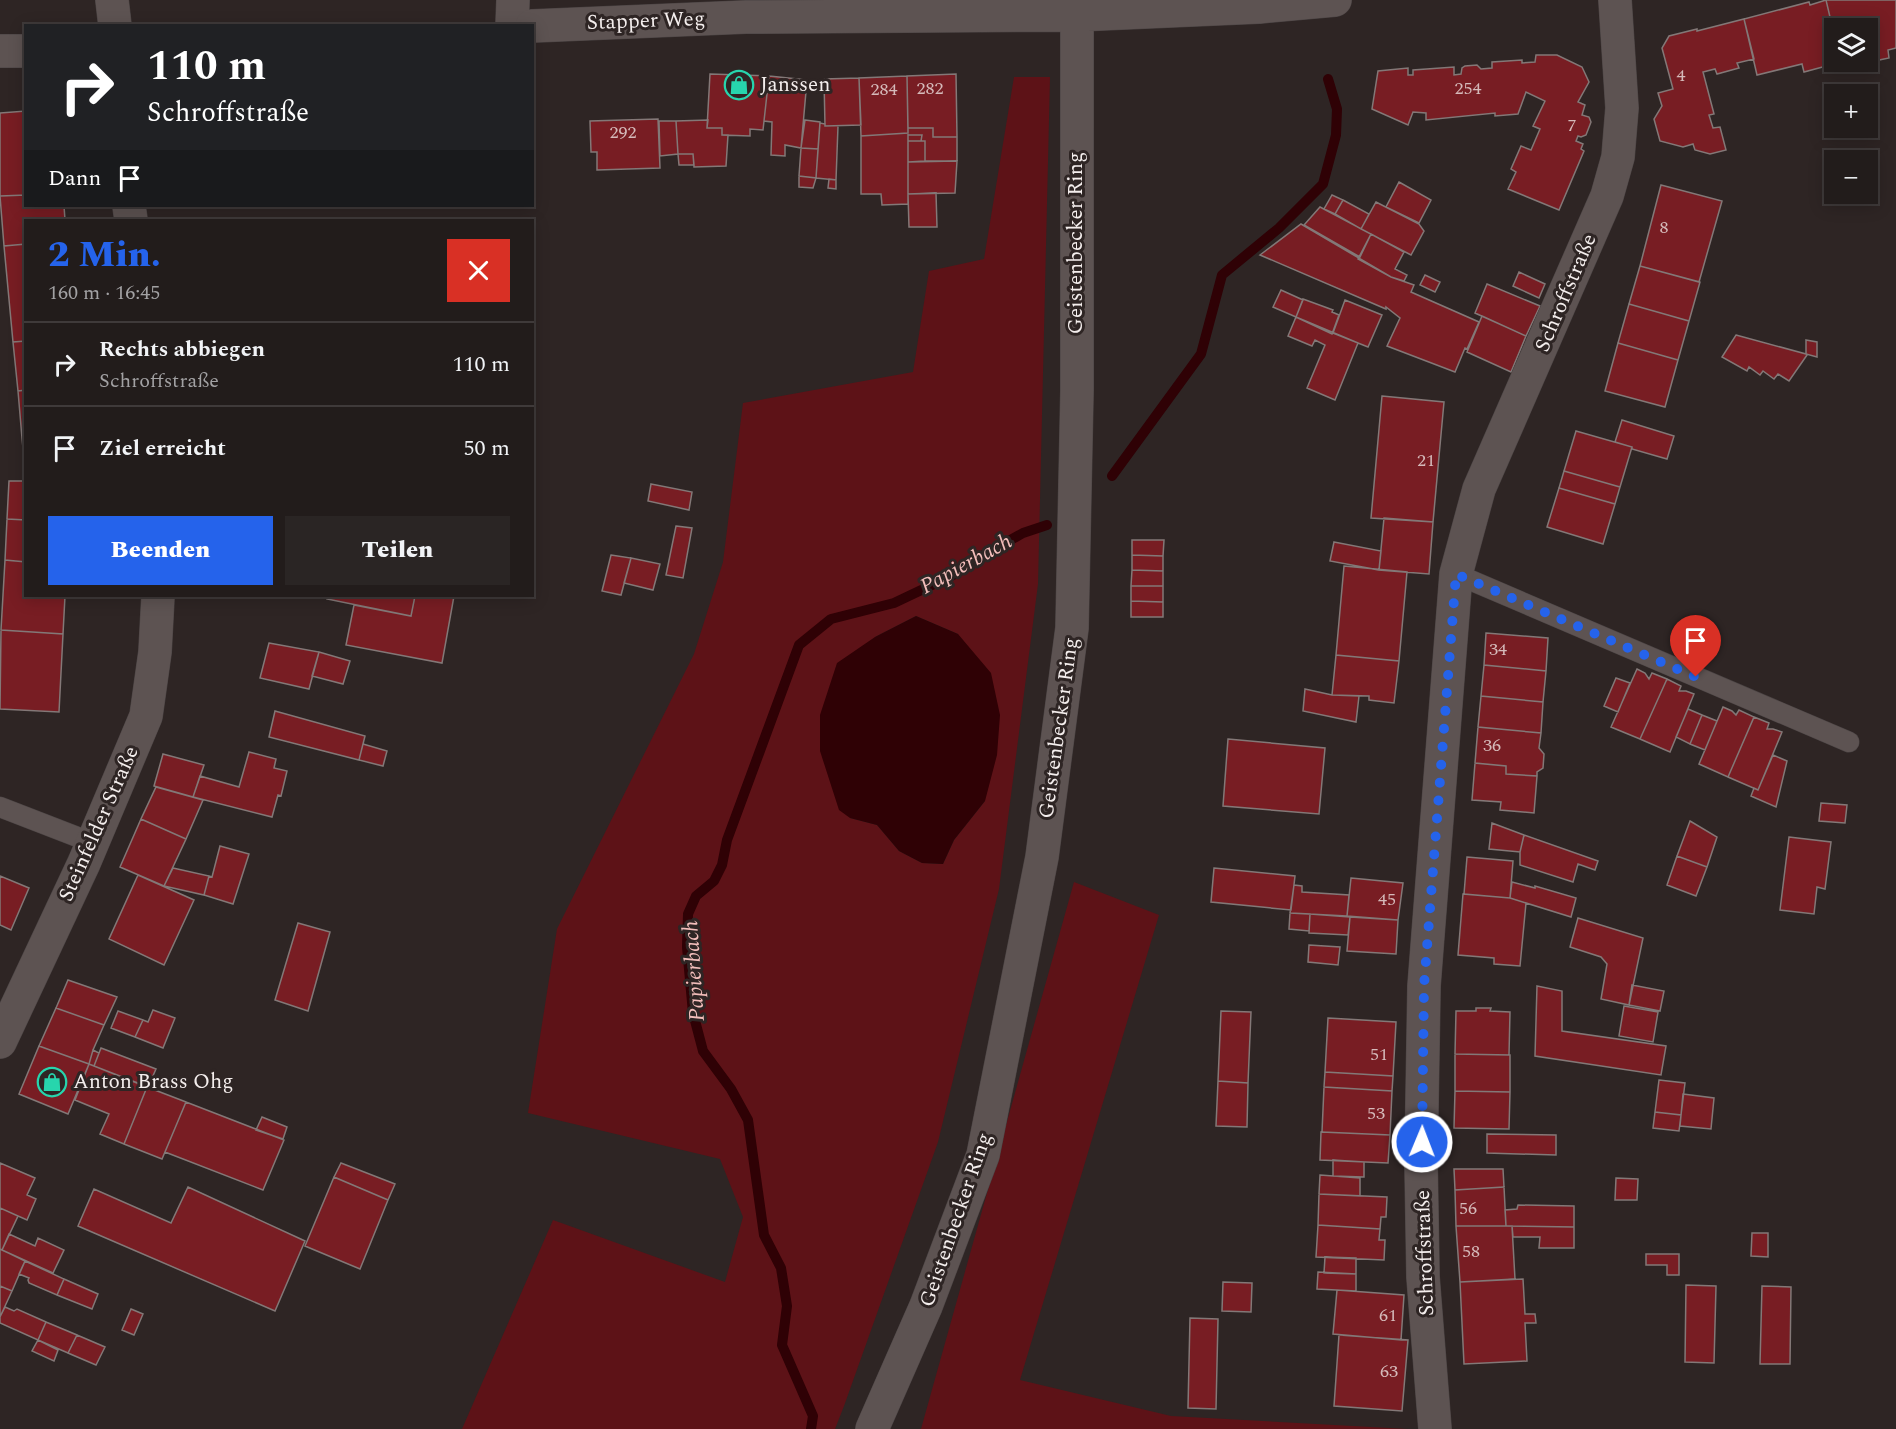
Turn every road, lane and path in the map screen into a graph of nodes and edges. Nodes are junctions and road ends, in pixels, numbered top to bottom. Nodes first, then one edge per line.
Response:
1 (112, 0) edge
2 (513, 0) edge
3 (1335, 0) edge
4 (1615, 0) edge
5 (1077, 8) edge
6 (115, 24) edge
7 (512, 24) edge
8 (534, 26) edge
9 (0, 51) edge
10 (24, 51) edge
11 (1456, 574) junction
12 (158, 597) edge
13 (1849, 742) dead end
14 (0, 807) edge
15 (93, 843) junction
16 (0, 1042) edge
17 (872, 1429) edge
18 (1435, 1429) edge

1 - 6 main road
2 - 7 main road
3 - 5 main road, Stapper Weg
4 - 11 main road, Schroffstraße
5 - 8 main road, Stapper Weg
5 - 17 main road, Geistenbecker Ring
9 - 10 main road
11 - 13 lane
11 - 18 main road, Schroffstraße
12 - 15 main road, Steinfelder Straße
14 - 15 lane
15 - 16 main road, Steinfelder Straße

